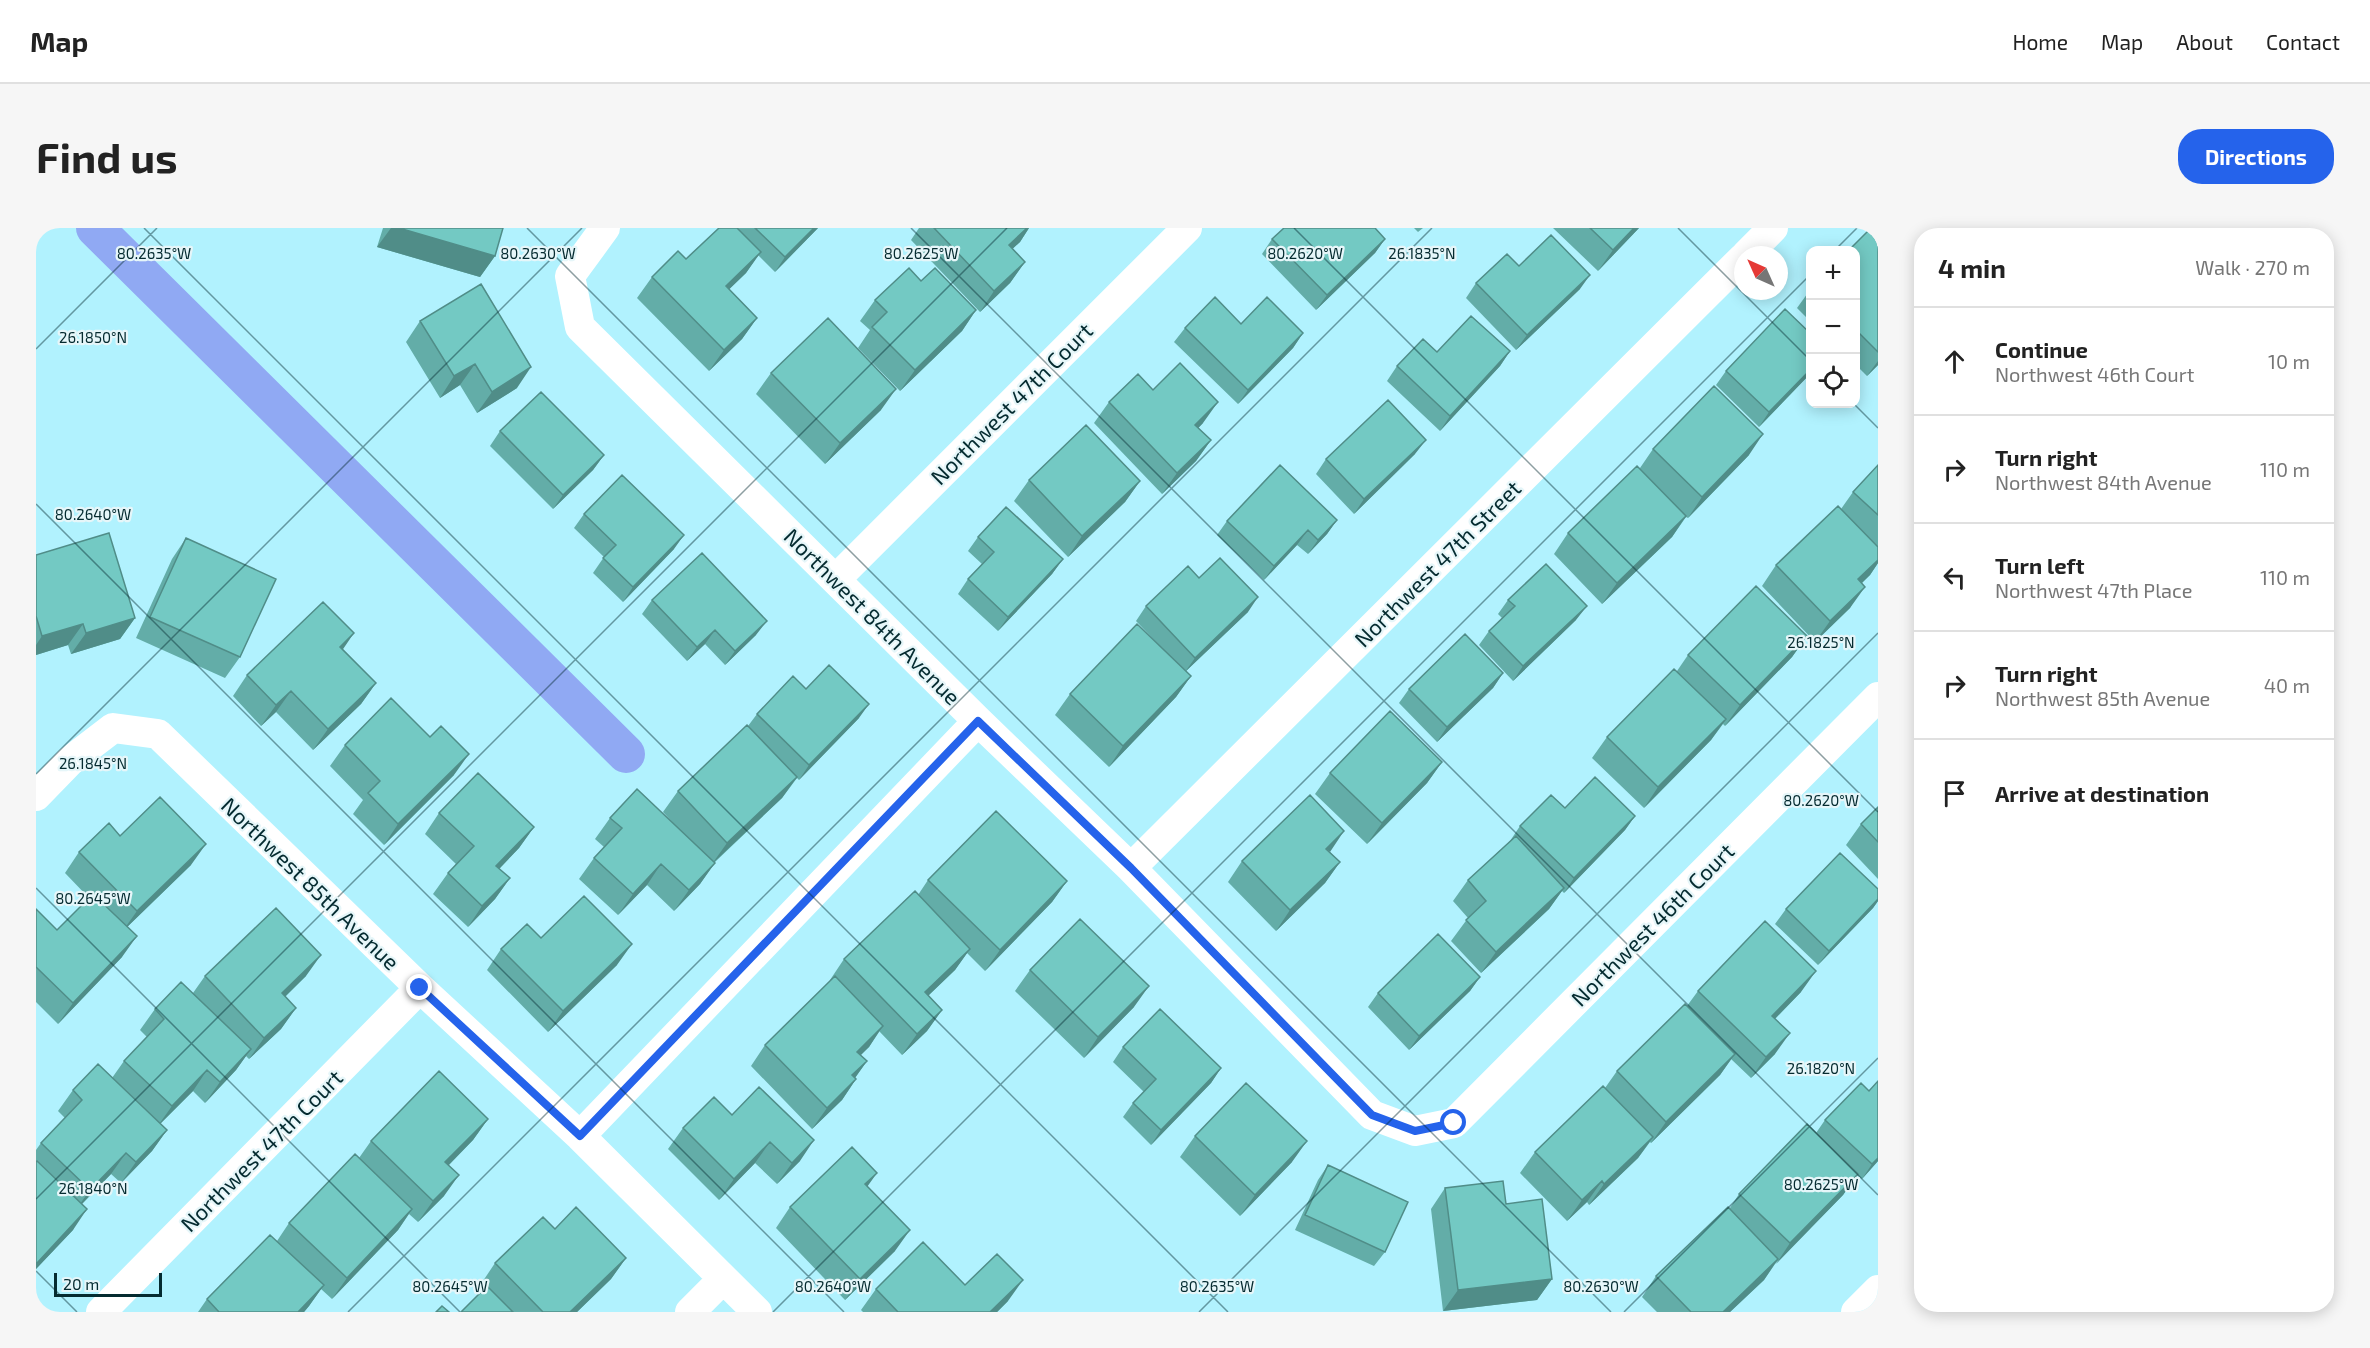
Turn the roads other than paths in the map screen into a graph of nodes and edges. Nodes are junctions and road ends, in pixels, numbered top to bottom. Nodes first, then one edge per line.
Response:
1 (605, 228) edge
2 (1186, 228) edge
3 (1773, 228) edge
4 (1754, 246) edge
5 (1734, 266) edge
6 (836, 579) junction
7 (1878, 697) edge
8 (978, 721) junction
9 (36, 795) edge
10 (1131, 868) junction
11 (420, 988) junction
12 (1415, 1131) joint
13 (580, 1136) junction
14 (723, 1279) junction
15 (1878, 1290) edge
16 (101, 1312) edge
17 (690, 1312) edge
18 (757, 1312) edge
19 (1856, 1312) edge

1 - 6 street, Northwest 84th Avenue
2 - 6 street, Northwest 47th Court
3 - 4 street, Northwest 47th Street
5 - 10 street, Northwest 47th Street
6 - 8 street, Northwest 84th Avenue
7 - 12 street, Northwest 46th Court
8 - 10 street, Northwest 84th Avenue
8 - 13 street
9 - 11 street, Northwest 85th Avenue
10 - 12 street, Northwest 84th Avenue
11 - 13 street, Northwest 85th Avenue
11 - 16 street, Northwest 47th Court
13 - 14 street, Northwest 85th Avenue
14 - 17 street
14 - 18 street, Northwest 85th Avenue
15 - 19 street

